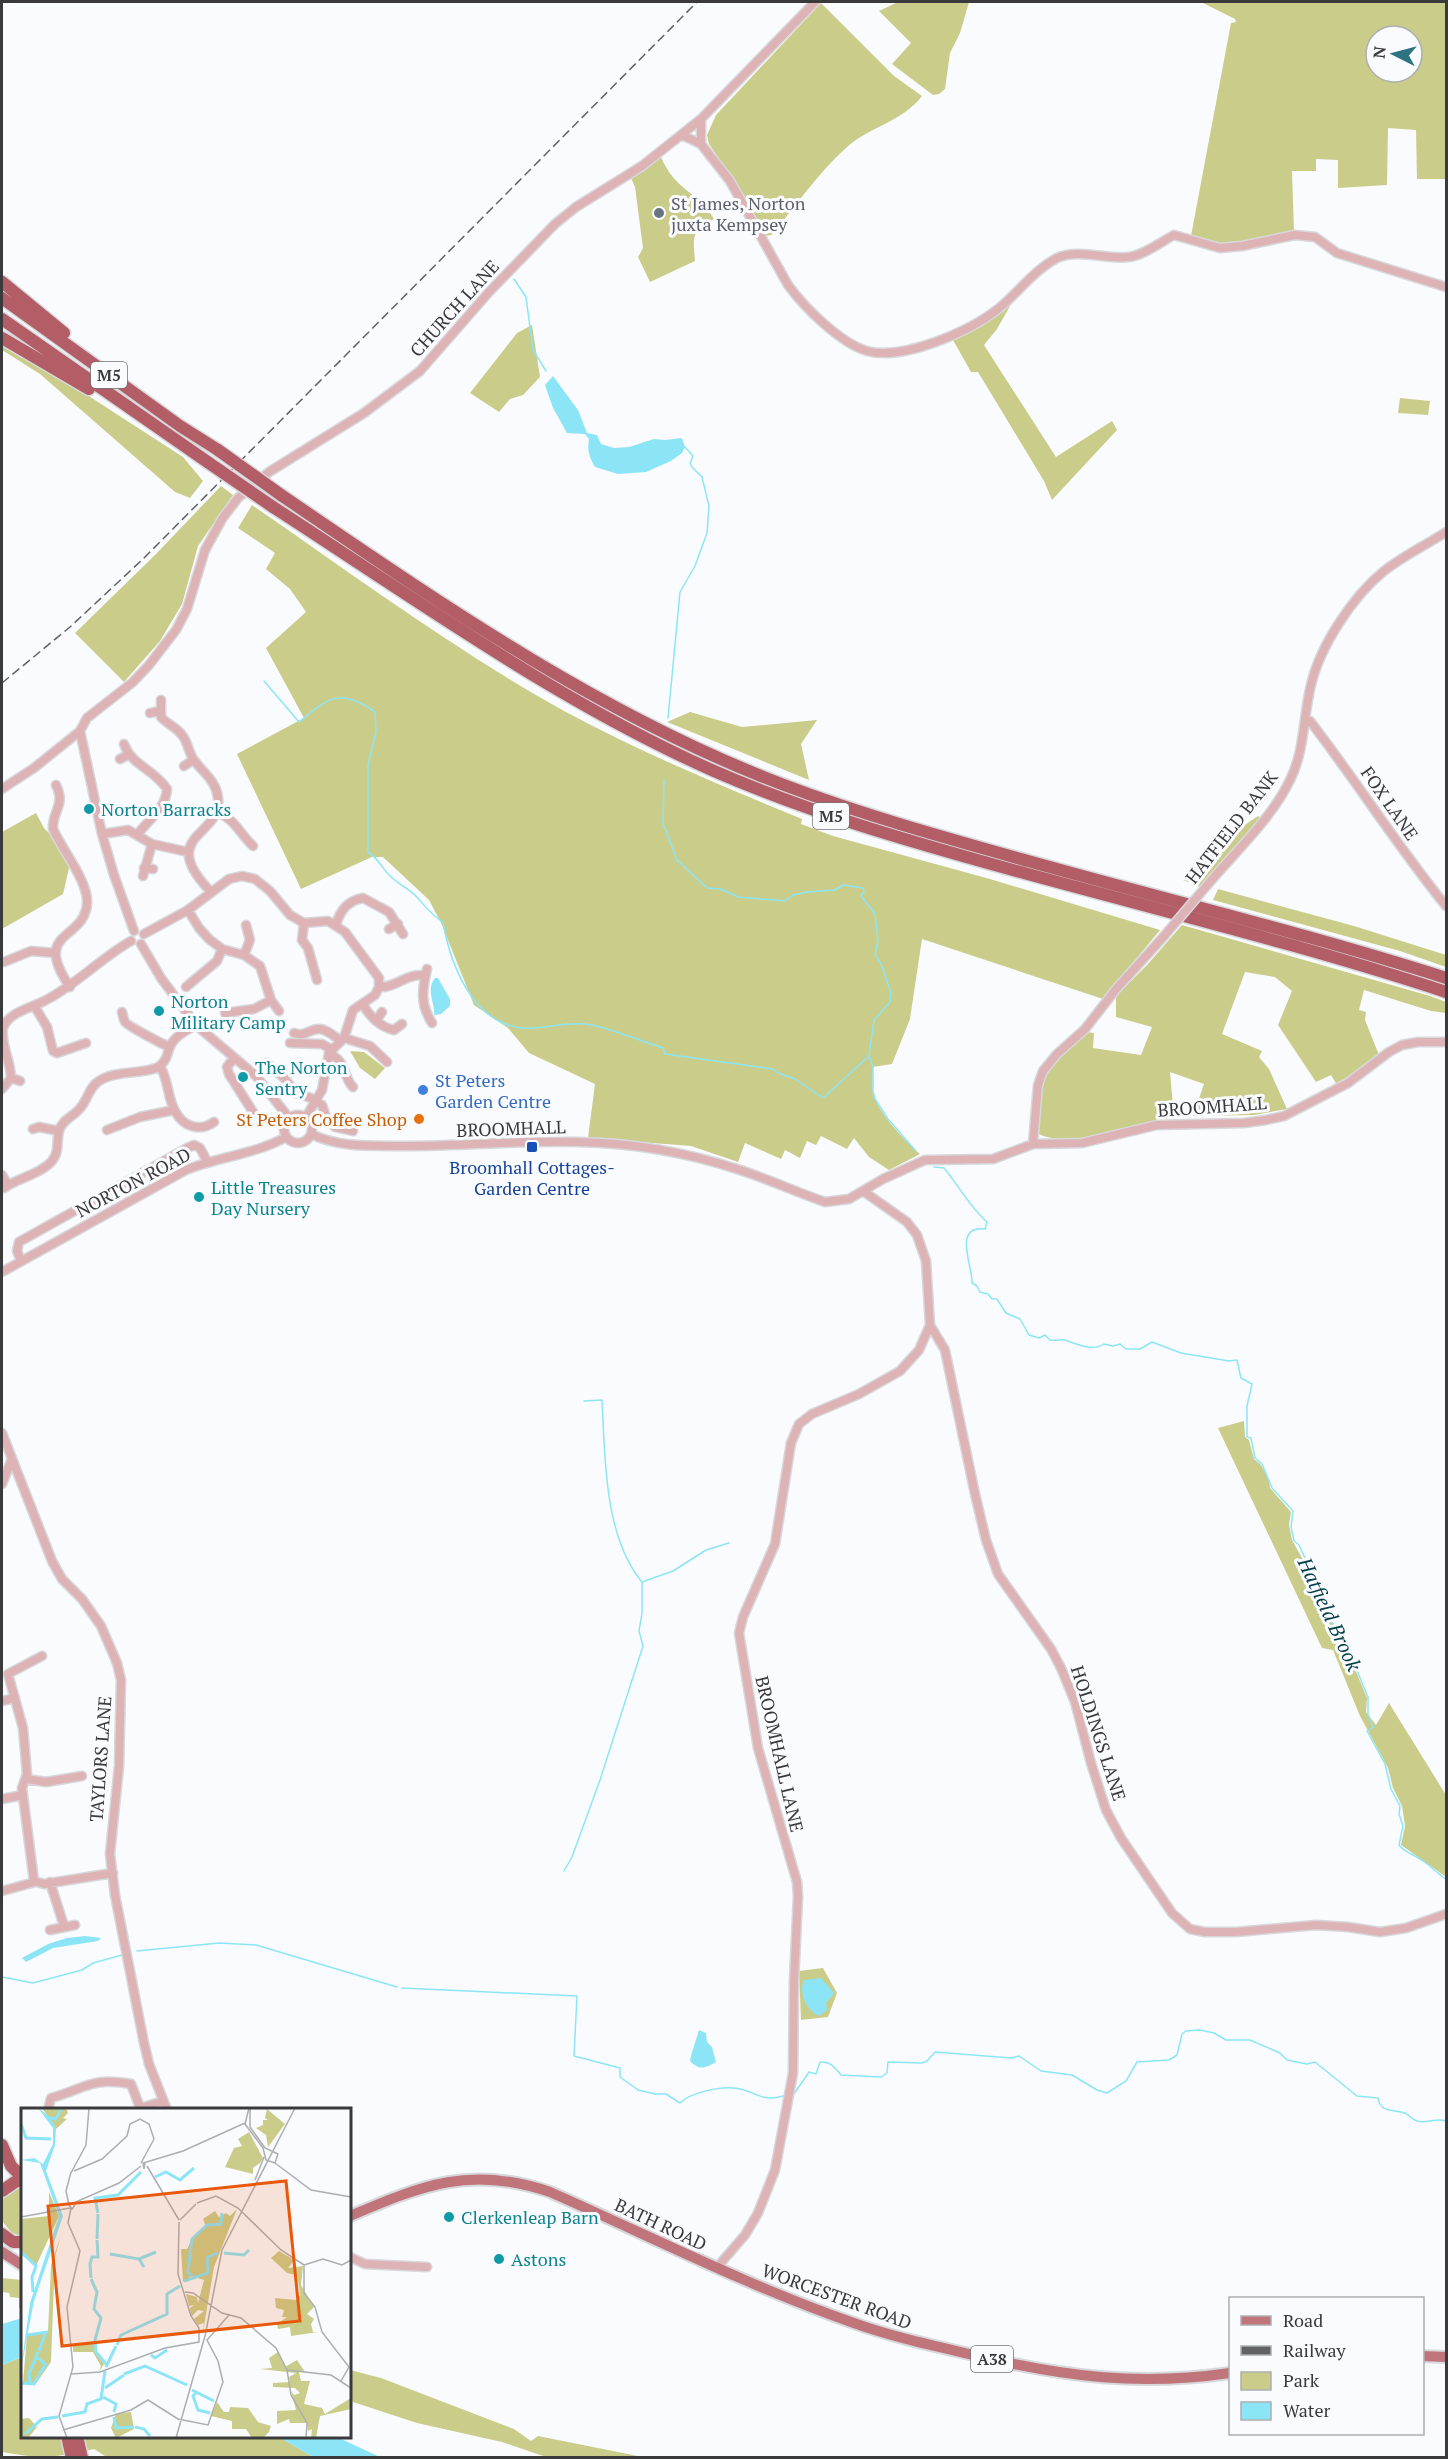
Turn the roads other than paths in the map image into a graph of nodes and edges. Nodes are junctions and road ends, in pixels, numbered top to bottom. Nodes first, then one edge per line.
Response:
1 (815, 2) edge
2 (701, 119) junction
3 (682, 135) junction
4 (701, 144) junction
5 (2, 282) edge
6 (1446, 287) edge
7 (2, 298) edge
8 (2, 319) edge
9 (2, 338) edge
10 (135, 413) junction
11 (180, 426) junction
12 (1446, 532) edge
13 (161, 700) dead end
14 (1306, 719) junction
15 (80, 731) junction
16 (124, 744) dead end
17 (194, 760) junction
18 (184, 766) dead end
19 (56, 785) dead end
20 (2, 789) edge
21 (217, 812) junction
22 (102, 834) junction
23 (138, 834) junction
24 (152, 844) junction
25 (253, 846) dead end
26 (188, 852) junction
27 (147, 871) dead end
28 (210, 892) junction
29 (1446, 906) edge
30 (188, 910) junction
31 (304, 924) junction
32 (336, 924) junction
33 (398, 924) junction
34 (246, 925) dead end
35 (389, 928) dead end
36 (134, 931) junction
37 (144, 934) junction
38 (402, 934) dead end
39 (131, 941) junction
40 (141, 944) junction
41 (222, 949) junction
42 (55, 953) junction
43 (244, 955) junction
44 (4, 962) dead end
45 (1446, 978) edge
46 (317, 980) dead end
47 (192, 985) dead end
48 (70, 987) junction
49 (379, 987) junction
50 (1446, 992) edge
51 (271, 1000) junction
52 (363, 1004) junction
53 (35, 1007) junction
54 (279, 1011) dead end
55 (122, 1012) dead end
56 (382, 1012) dead end
57 (231, 1015) dead end
58 (376, 1021) junction
59 (432, 1023) dead end
60 (402, 1024) dead end
61 (196, 1025) junction
62 (294, 1033) dead end
63 (343, 1040) junction
64 (1446, 1042) edge
65 (86, 1043) dead end
66 (290, 1043) dead end
67 (170, 1047) junction
68 (330, 1051) junction
69 (234, 1058) junction
70 (387, 1062) dead end
71 (267, 1063) dead end
72 (160, 1066) junction
73 (10, 1078) junction
74 (20, 1081) dead end
75 (353, 1087) dead end
76 (2, 1089) edge
77 (317, 1101) junction
78 (174, 1110) junction
79 (253, 1112) dead end
80 (306, 1117) junction
81 (289, 1118) junction
82 (214, 1122) dead end
83 (37, 1125) dead end
84 (107, 1130) dead end
85 (59, 1131) junction
86 (353, 1131) dead end
87 (311, 1134) junction
88 (286, 1137) junction
89 (1033, 1144) junction
90 (207, 1161) junction
91 (2, 1175) edge
92 (863, 1191) junction
93 (19, 1256) dead end
94 (2, 1272) edge
95 (930, 1325) junction
96 (2, 1433) edge
97 (12, 1459) junction
98 (2, 1484) edge
99 (42, 1656) dead end
100 (5, 1673) edge
101 (15, 1698) junction
102 (2, 1701) edge
103 (82, 1776) dead end
104 (26, 1779) junction
105 (23, 1795) junction
106 (2, 1798) edge
107 (113, 1873) junction
108 (36, 1882) junction
109 (50, 1882) junction
110 (2, 1891) edge
111 (1446, 1914) edge
112 (75, 1925) dead end
113 (64, 1926) junction
114 (50, 1930) dead end
115 (165, 2105) edge
116 (48, 2108) edge
117 (141, 2108) edge
118 (147, 2108) edge
119 (2, 2145) edge
120 (21, 2178) edge
121 (21, 2179) edge
122 (2, 2190) edge
123 (351, 2216) edge
124 (2, 2234) edge
125 (13, 2243) edge
126 (2, 2252) edge
127 (351, 2257) edge
128 (21, 2264) edge
129 (427, 2267) dead end
130 (719, 2269) junction
131 (1424, 2356) edge
132 (1446, 2357) edge
133 (1229, 2373) edge
134 (67, 2438) edge
135 (78, 2438) edge
136 (72, 2457) edge
137 (82, 2457) edge

1 - 2 street, CHURCH LANE
2 - 3 street, CHURCH LANE
2 - 4 street
3 - 4 street
3 - 15 street, CHURCH LANE
4 - 6 street
5 - 11 highway, M5
7 - 11 highway, M5
8 - 10 highway, M5
9 - 10 highway, M5
10 - 50 highway, M5, bridge
11 - 45 highway, M5, bridge
12 - 14 street, HATFIELD BANK
13 - 17 street
14 - 29 street, FOX LANE
14 - 89 street, HATFIELD BANK, bridge
15 - 20 street, CHURCH LANE
15 - 22 street
16 - 23 street
17 - 18 street
17 - 21 street
19 - 42 street
21 - 25 street
21 - 26 street
22 - 23 street
22 - 36 street
23 - 24 street
24 - 26 street
24 - 27 street
26 - 28 street
28 - 30 street
28 - 31 street
30 - 37 street
30 - 41 street
31 - 32 street
31 - 46 street
32 - 33 street
32 - 49 street
33 - 35 street
33 - 38 street
34 - 43 street
36 - 37 street
36 - 39 street
37 - 40 street
39 - 40 street
39 - 48 street
40 - 61 street
41 - 43 street
41 - 47 street
42 - 44 street
42 - 48 street
43 - 51 street
48 - 53 street
49 - 52 street
49 - 59 street
51 - 54 street
51 - 57 street
52 - 58 street
52 - 63 street
53 - 65 street
53 - 73 street
55 - 67 street
56 - 58 street
58 - 60 street
61 - 67 street
61 - 69 street
62 - 63 street
63 - 68 street
63 - 70 street
64 - 89 street, BROOMHALL
66 - 68 street
67 - 72 street
68 - 75 street
68 - 77 street
69 - 79 street
69 - 81 street
71 - 77 street
72 - 78 street
72 - 85 street
73 - 74 street
73 - 76 street
77 - 80 street
77 - 86 street
78 - 82 street
78 - 84 street
80 - 81 street
80 - 87 street
81 - 88 street
83 - 85 street
85 - 91 street
87 - 88 street
87 - 92 street, BROOMHALL
88 - 90 street, NORTON ROAD
89 - 92 street, BROOMHALL
90 - 93 street
90 - 94 street, NORTON ROAD
92 - 95 street, BROOMHALL LANE
95 - 111 street, HOLDINGS LANE
95 - 130 street, BROOMHALL LANE
96 - 97 street, TAYLORS LANE
97 - 98 street
97 - 107 street, TAYLORS LANE
99 - 100 street
100 - 101 street
101 - 102 street
101 - 104 street
103 - 104 street
104 - 105 street
105 - 106 street
105 - 108 street
107 - 109 street
107 - 115 street, TAYLORS LANE
108 - 109 street
108 - 110 street
109 - 113 street
112 - 113 street
113 - 114 street
115 - 118 street
116 - 117 street
119 - 120 highway
121 - 122 highway
123 - 130 main road, BATH ROAD / A38
124 - 125 highway
126 - 128 main road
127 - 129 street
130 - 133 main road, WORCESTER ROAD / A38
131 - 132 main road
134 - 136 highway
135 - 137 highway

